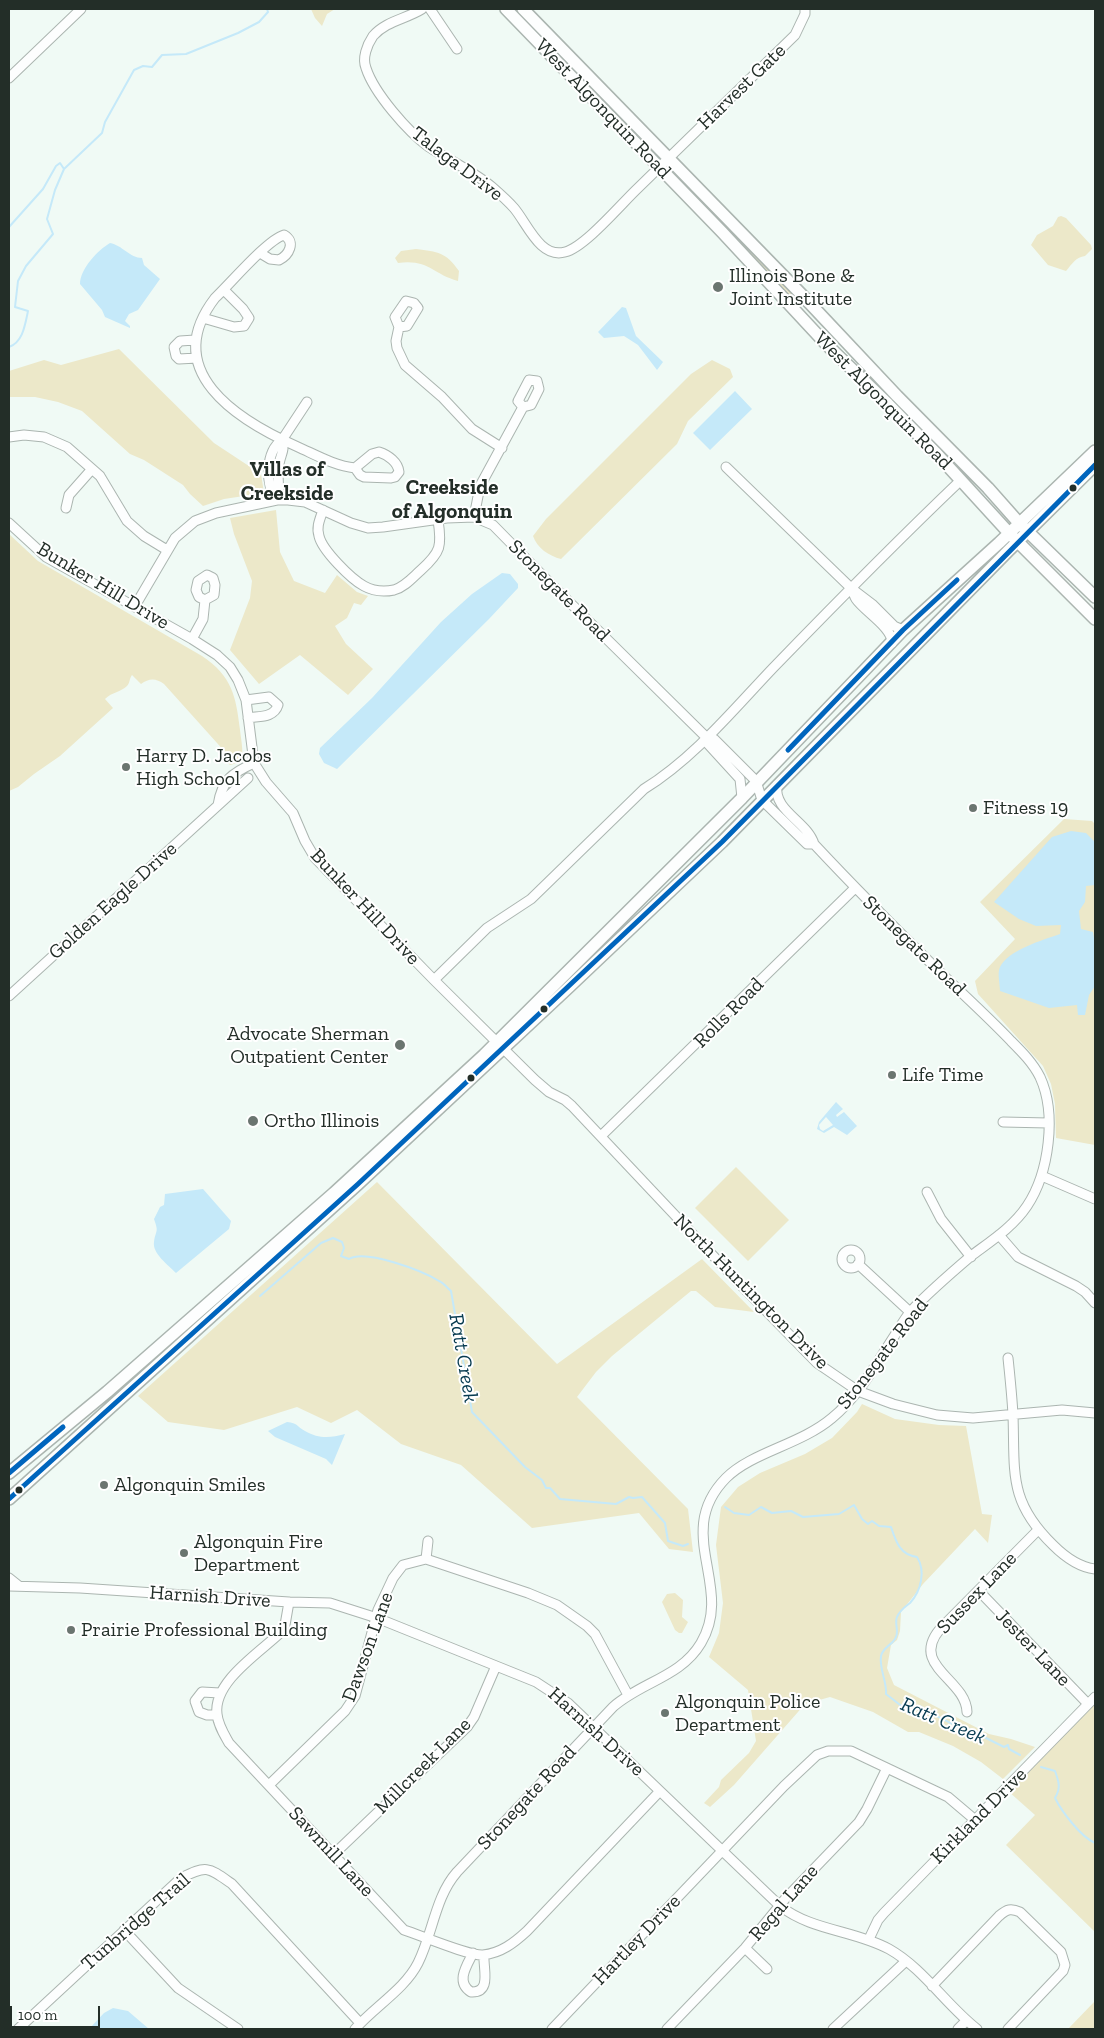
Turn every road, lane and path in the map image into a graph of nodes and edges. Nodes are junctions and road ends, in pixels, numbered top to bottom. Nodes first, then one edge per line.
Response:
1 (80, 9) edge
2 (422, 9) edge
3 (430, 9) edge
4 (506, 9) edge
5 (524, 9) edge
6 (805, 9) edge
7 (457, 49) dead end
8 (9, 78) edge
9 (669, 159) junction
10 (660, 168) junction
11 (260, 253) dead end
12 (224, 290) junction
13 (203, 318) junction
14 (399, 326) dead end
15 (195, 340) junction
16 (197, 358) junction
17 (307, 402) dead end
18 (522, 407) dead end
19 (9, 437) edge
20 (282, 440) junction
21 (502, 448) junction
22 (1095, 451) edge
23 (1095, 466) edge
24 (726, 467) dead end
25 (355, 468) junction
26 (92, 469) junction
27 (961, 480) junction
28 (277, 500) junction
29 (66, 508) dead end
30 (323, 510) junction
31 (474, 517) junction
32 (438, 520) junction
33 (9, 522) edge
34 (1019, 523) junction
35 (1028, 532) junction
36 (1009, 533) junction
37 (1018, 542) junction
38 (167, 550) junction
39 (851, 588) junction
40 (1073, 596) junction
41 (1095, 597) edge
42 (205, 600) dead end
43 (134, 606) junction
44 (1095, 614) edge
45 (1095, 619) edge
46 (903, 630) junction
47 (192, 639) junction
48 (892, 643) junction
49 (246, 700) junction
50 (248, 718) junction
51 (706, 737) junction
52 (254, 763) junction
53 (248, 778) dead end
54 (756, 782) junction
55 (777, 785) junction
56 (742, 798) junction
57 (762, 800) junction
58 (218, 806) junction
59 (814, 844) junction
60 (855, 888) junction
61 (434, 980) junction
62 (9, 996) edge
63 (500, 1046) junction
64 (1003, 1122) dead end
65 (1048, 1123) junction
66 (601, 1136) junction
67 (1042, 1176) junction
68 (928, 1192) dead end
69 (1095, 1198) edge
70 (999, 1235) junction
71 (971, 1257) junction
72 (858, 1264) dead end
73 (1095, 1303) edge
74 (910, 1312) junction
75 (1008, 1358) dead end
76 (858, 1391) junction
77 (1095, 1413) edge
78 (1012, 1415) junction
79 (9, 1473) edge
80 (9, 1499) edge
81 (1038, 1530) junction
82 (428, 1542) dead end
83 (426, 1559) junction
84 (1095, 1569) edge
85 (9, 1578) edge
86 (9, 1586) edge
87 (19, 1586) junction
88 (979, 1591) junction
89 (289, 1602) junction
90 (377, 1618) junction
91 (496, 1666) junction
92 (220, 1693) junction
93 (628, 1695) junction
94 (1095, 1697) edge
95 (1088, 1704) junction
96 (967, 1712) dead end
97 (217, 1715) junction
98 (593, 1728) junction
99 (887, 1768) junction
100 (269, 1785) junction
101 (660, 1791) junction
102 (974, 1819) junction
103 (722, 1851) junction
104 (334, 1855) junction
105 (780, 1906) junction
106 (124, 1930) junction
107 (428, 1938) junction
108 (870, 1940) junction
109 (745, 1948) junction
110 (473, 1953) junction
111 (484, 1955) junction
112 (906, 1961) junction
113 (767, 1969) dead end
114 (932, 1986) junction
115 (966, 2021) junction
116 (357, 2026) edge
117 (18, 2029) edge
118 (238, 2029) edge
119 (552, 2029) edge
120 (667, 2029) edge
121 (833, 2029) edge
122 (958, 2029) edge
123 (977, 2029) edge
124 (1008, 2029) edge

1 - 8 street
2 - 10 street, Talaga Drive
3 - 7 street
4 - 10 main road, West Algonquin Road
5 - 9 main road
6 - 9 street, Harvest Gate
9 - 10 street, Talaga Drive
9 - 34 main road
10 - 27 main road, West Algonquin Road
11 - 12 street
12 - 13 street
12 - 13 street
13 - 15 street
14 - 21 street
15 - 16 street
15 - 16 street
16 - 20 street
17 - 20 street
18 - 21 street
19 - 26 street
20 - 25 street
20 - 28 street
21 - 31 street
22 - 34 main road
23 - 35 main road
24 - 39 street
25 - 25 street
26 - 29 street
26 - 38 street
27 - 36 main road, West Algonquin Road
27 - 39 street
28 - 30 street
28 - 38 street
30 - 32 street
30 - 32 street
31 - 32 street
31 - 51 street, Stonegate Road
33 - 43 street, Bunker Hill Drive
34 - 35 main road
34 - 36 main road
35 - 37 main road
35 - 41 main road
36 - 37 main road, West Algonquin Road
36 - 46 main road
37 - 40 main road, West Algonquin Road
37 - 55 main road
38 - 43 street
39 - 46 street
39 - 48 street
39 - 51 street
40 - 44 main road
40 - 45 main road, West Algonquin Road
42 - 47 street
43 - 47 street, Bunker Hill Drive
46 - 48 main road
47 - 49 street, Bunker Hill Drive
48 - 54 main road
49 - 50 street, Bunker Hill Drive
49 - 50 street
50 - 52 street, Bunker Hill Drive
51 - 54 street, Stonegate Road
51 - 56 street, Stonegate Road
51 - 61 street
52 - 58 street, Golden Eagle Drive
52 - 61 street, Bunker Hill Drive
53 - 58 street, Golden Eagle Drive
54 - 56 main road
54 - 57 street, Stonegate Road
55 - 57 main road
55 - 59 street, Stonegate Road
56 - 63 main road
57 - 59 street, Stonegate Road
57 - 63 main road
58 - 62 street, Golden Eagle Drive
59 - 60 street, Stonegate Road
60 - 65 street, Stonegate Road
60 - 66 street, Rolls Road
61 - 63 street, Bunker Hill Drive
63 - 66 street, North Huntington Drive
63 - 79 main road
63 - 80 main road
64 - 65 street
65 - 67 street, Stonegate Road
66 - 76 street, North Huntington Drive
67 - 69 street
67 - 70 street, Stonegate Road
68 - 71 street
70 - 71 street, Stonegate Road
70 - 73 street
71 - 74 street, Stonegate Road
72 - 74 street
74 - 76 street, Stonegate Road
75 - 78 street
76 - 78 street, North Huntington Drive
76 - 93 street, Stonegate Road
77 - 78 street, North Huntington Drive
78 - 81 street
81 - 84 street
81 - 88 street, Sussex Lane
82 - 83 street
83 - 90 street, Dawson Lane
83 - 93 street
85 - 87 street
86 - 87 street, Harnish Drive
87 - 89 street, Harnish Drive
88 - 95 street, Jester Lane
88 - 96 street, Sussex Lane
89 - 90 street, Harnish Drive
89 - 92 street
90 - 91 street, Harnish Drive
90 - 100 street, Dawson Lane
91 - 98 street, Harnish Drive
91 - 104 street, Millcreek Lane
92 - 97 street, Sawmill Lane
92 - 97 street
93 - 98 street, Stonegate Road
94 - 95 street, Kirkland Drive
95 - 102 street, Kirkland Drive
97 - 100 street, Sawmill Lane
98 - 101 street, Harnish Drive
98 - 107 street, Stonegate Road
99 - 102 street, Hartley Drive
99 - 103 street, Hartley Drive
99 - 105 street, Regal Lane
100 - 104 street, Sawmill Lane
101 - 103 street, Harnish Drive
101 - 111 street
102 - 108 street, Kirkland Drive
103 - 105 street, Harnish Drive
103 - 119 street, Hartley Drive
104 - 107 street, Sawmill Lane
105 - 108 street, Harnish Drive
105 - 109 street, Regal Lane
106 - 116 street, Tunbridge Trail
106 - 117 street, Tunbridge Trail
106 - 118 street
107 - 110 street, Sawmill Lane
107 - 116 street, Stonegate Road
108 - 112 street, Harnish Drive
109 - 113 street
109 - 120 street, Regal Lane
110 - 111 street, Sawmill Lane
110 - 111 street
112 - 114 street, Harnish Drive
112 - 121 street
114 - 115 street, Harnish Drive
114 - 124 street
115 - 122 street
115 - 123 street, Harnish Drive

